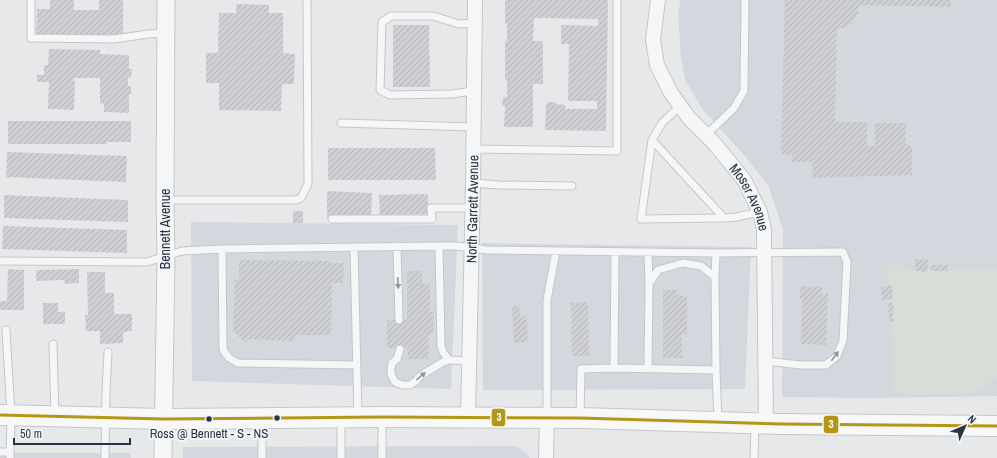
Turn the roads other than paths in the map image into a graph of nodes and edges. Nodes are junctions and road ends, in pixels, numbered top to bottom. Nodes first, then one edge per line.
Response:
1 (31, 0) edge
2 (166, 0) edge
3 (307, 0) edge
4 (474, 0) edge
5 (658, 0) edge
6 (745, 0) edge
7 (617, 2) dead end
8 (474, 23) junction
9 (166, 33) junction
10 (473, 91) junction
11 (680, 106) junction
12 (341, 123) dead end
13 (473, 127) junction
14 (706, 135) junction
15 (652, 140) junction
16 (472, 149) junction
17 (472, 183) junction
18 (572, 186) dead end
19 (165, 200) junction
20 (472, 208) junction
21 (760, 212) junction
22 (724, 218) junction
23 (332, 219) dead end
24 (397, 246) junction
25 (439, 246) junction
26 (354, 247) junction
27 (471, 248) junction
28 (222, 249) junction
29 (556, 251) junction
30 (615, 252) junction
31 (648, 252) junction
32 (764, 252) junction
33 (716, 253) junction
34 (166, 256) junction
35 (0, 261) edge
36 (715, 277) junction
37 (649, 284) junction
38 (399, 320) dead end
39 (6, 330) dead end
40 (53, 344) dead end
41 (400, 349) dead end
42 (108, 352) dead end
43 (449, 360) junction
44 (469, 361) junction
45 (766, 361) junction
46 (357, 365) junction
47 (614, 368) junction
48 (648, 369) junction
49 (716, 370) junction
50 (5, 415) edge
51 (55, 416) junction
52 (350, 417) junction
53 (382, 417) junction
54 (468, 417) junction
55 (105, 418) junction
56 (262, 418) junction
57 (547, 418) junction
58 (580, 418) junction
59 (164, 419) junction
60 (718, 422) junction
61 (761, 424) junction
62 (997, 426) edge
63 (0, 452) edge
64 (10, 455) edge
65 (105, 458) edge
66 (163, 458) edge
67 (262, 458) edge
68 (341, 458) edge
69 (382, 458) edge
70 (546, 458) edge
71 (754, 458) edge

1 - 9 lane
2 - 9 street, Bennett Avenue
3 - 19 lane
4 - 8 street, North Garrett Avenue
5 - 11 street, Moser Avenue
6 - 14 lane
7 - 16 lane
8 - 10 street, North Garrett Avenue
8 - 10 lane
9 - 19 street, Bennett Avenue
10 - 13 street, North Garrett Avenue
11 - 14 street, Moser Avenue
11 - 15 lane
12 - 13 lane
13 - 16 street, North Garrett Avenue
14 - 21 street, Moser Avenue
15 - 22 lane
15 - 22 lane
16 - 17 street, North Garrett Avenue
17 - 18 lane
17 - 20 street, North Garrett Avenue
19 - 34 street, Bennett Avenue
20 - 23 lane
20 - 27 street, North Garrett Avenue
21 - 22 lane
21 - 32 street, Moser Avenue
24 - 25 lane
24 - 26 lane
24 -> 38 lane
25 - 27 lane
25 - 43 lane
26 - 28 lane
26 - 46 lane
27 - 29 lane
27 - 44 street, North Garrett Avenue
28 - 34 lane
28 - 46 lane
29 - 30 lane
29 - 57 lane
30 - 31 lane
30 - 47 lane
31 - 33 lane
31 - 37 lane
32 - 33 lane
32 - 45 street, Moser Avenue
45 -> 32 lane
33 - 36 lane
34 - 35 lane
34 - 59 street, Bennett Avenue
36 - 37 lane
36 - 49 lane
37 - 48 lane
39 - 50 lane
40 - 51 lane
41 -> 43 lane
42 - 55 lane
43 - 44 lane
44 - 54 street, North Garrett Avenue
45 - 61 street, Moser Avenue
46 - 52 lane
47 - 48 lane
47 - 58 lane
48 - 49 lane
49 - 60 lane
50 - 51 main road
50 - 64 lane
51 - 55 main road
52 - 53 main road
52 - 56 main road
52 - 68 lane
53 - 54 main road
53 - 69 lane
54 - 57 main road
55 - 59 main road
55 - 65 lane
56 - 59 main road
56 - 67 lane
57 - 58 main road
57 - 70 street
58 - 60 main road
59 - 66 street, Bennett Avenue
60 - 61 main road
61 - 62 main road
61 - 71 lane
63 - 64 lane

